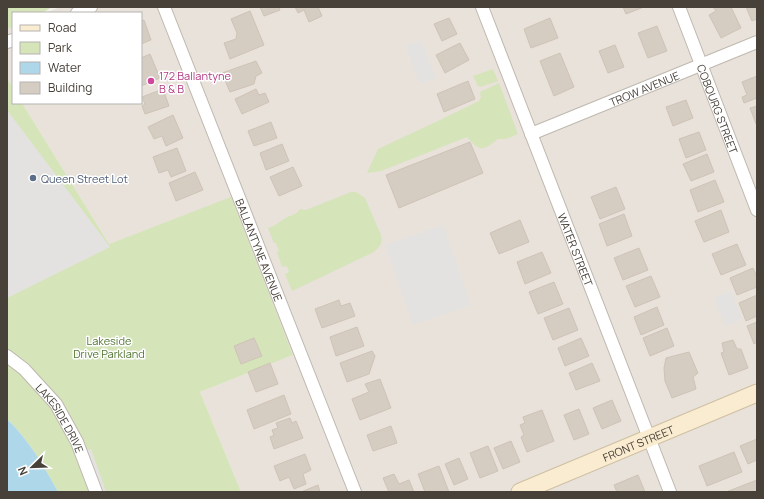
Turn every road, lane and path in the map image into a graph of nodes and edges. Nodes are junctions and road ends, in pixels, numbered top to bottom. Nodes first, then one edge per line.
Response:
1 (91, 7) edge
2 (164, 7) edge
3 (482, 7) edge
4 (678, 7) edge
5 (79, 12) edge
6 (757, 42) edge
7 (702, 65) junction
8 (531, 134) junction
9 (757, 210) edge
10 (7, 356) edge
11 (757, 393) edge
12 (649, 438) junction
13 (96, 492) edge
14 (355, 492) edge
15 (520, 492) edge
16 (670, 492) edge

1 - 5 street
2 - 14 street, BALLANTYNE AVENUE
3 - 8 street, WATER STREET
4 - 7 street, COBOURG STREET
6 - 7 street, TROW AVENUE
7 - 8 street, TROW AVENUE
7 - 9 street, COBOURG STREET
8 - 12 street, WATER STREET
10 - 13 street, LAKESIDE DRIVE
11 - 12 street, FRONT STREET
12 - 15 street, FRONT STREET
12 - 16 street, WATER STREET

